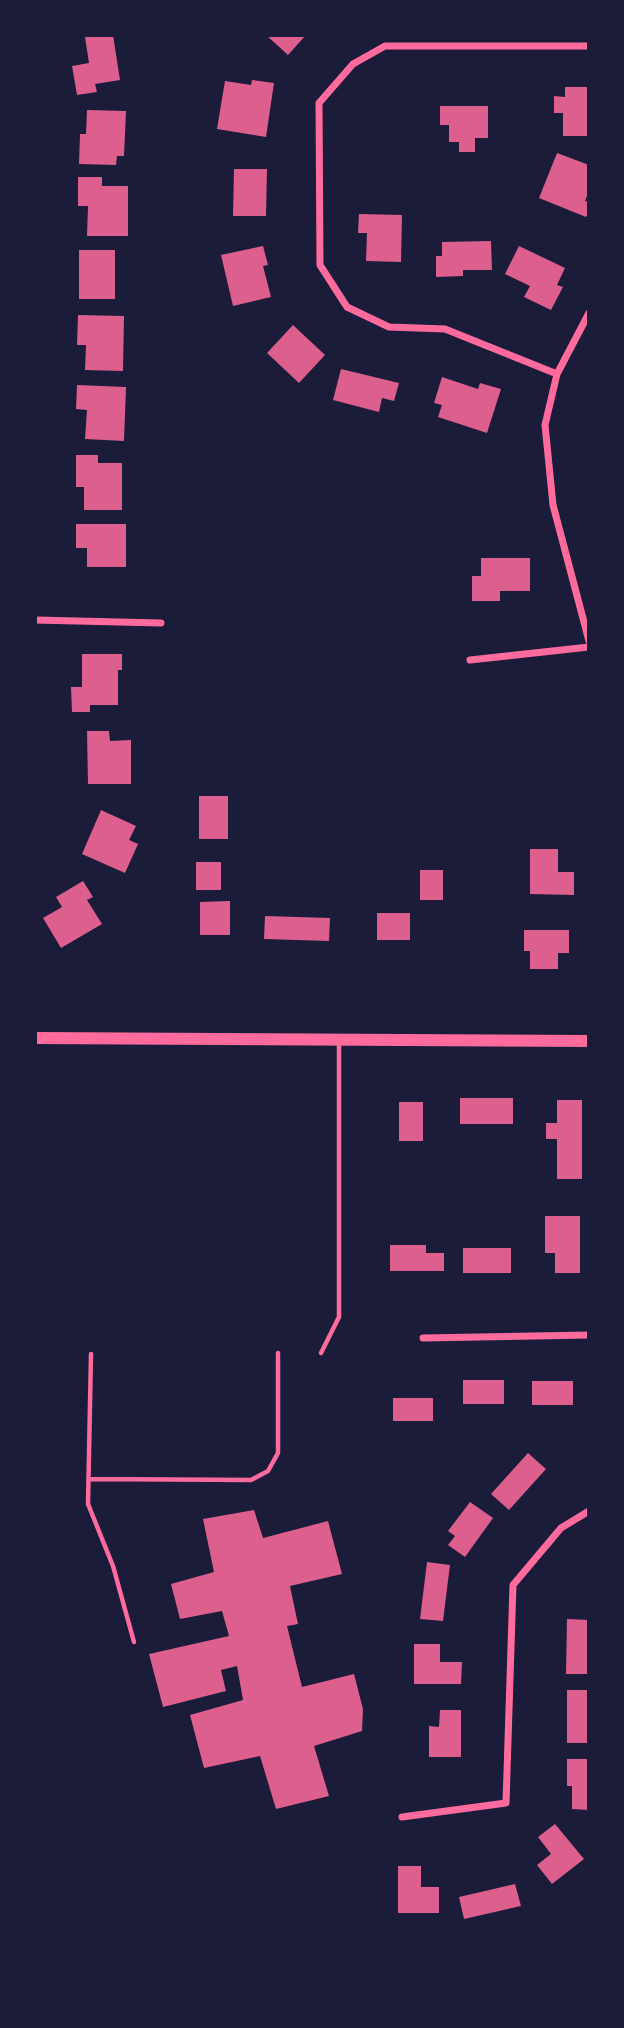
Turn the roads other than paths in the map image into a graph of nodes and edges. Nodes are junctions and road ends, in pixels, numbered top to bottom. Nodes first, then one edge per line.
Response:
1 (589, 46) edge
2 (589, 313) edge
3 (557, 374) junction
4 (35, 620) edge
5 (161, 622) dead end
6 (589, 642) edge
7 (589, 647) edge
8 (470, 660) dead end
9 (35, 1038) edge
10 (339, 1040) junction
11 (589, 1041) edge
12 (589, 1335) edge
13 (423, 1338) dead end
14 (278, 1353) dead end
15 (321, 1353) dead end
16 (91, 1354) dead end
17 (89, 1479) junction
18 (589, 1511) edge
19 (135, 1642) dead end
20 (402, 1817) dead end

1 - 3 street
2 - 3 street
3 - 6 street
4 - 5 street
7 - 8 street
9 - 10 street
10 - 11 street
10 - 15 lane
12 - 13 street
14 - 17 lane
16 - 17 lane
17 - 19 lane
18 - 20 street

